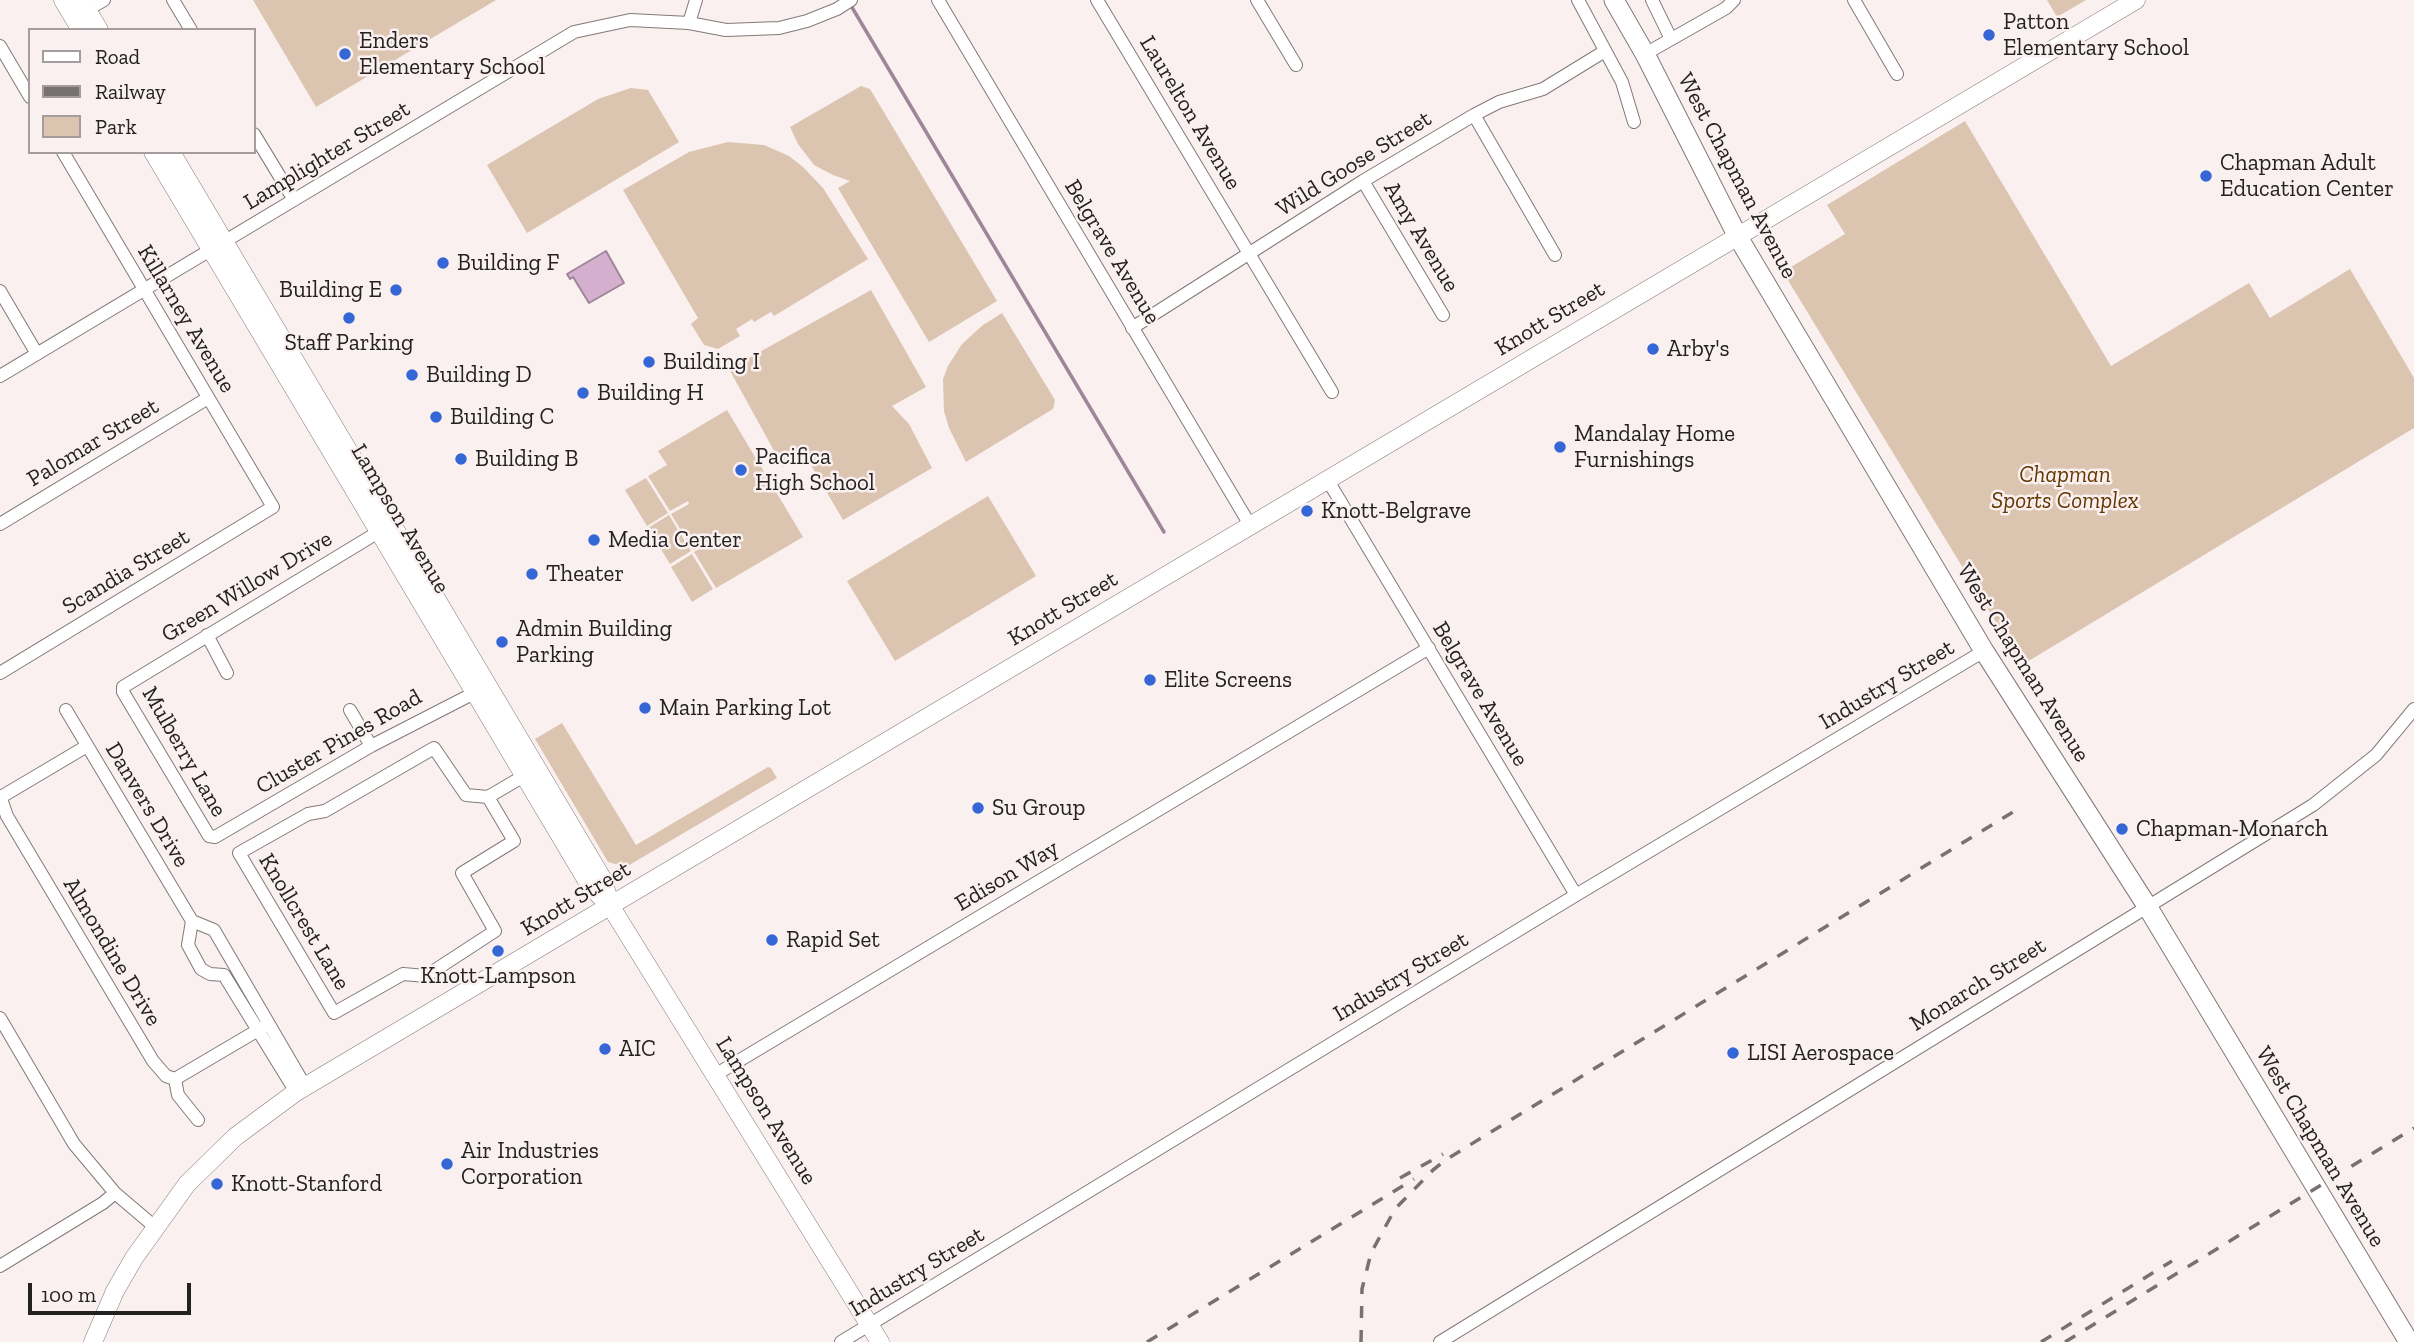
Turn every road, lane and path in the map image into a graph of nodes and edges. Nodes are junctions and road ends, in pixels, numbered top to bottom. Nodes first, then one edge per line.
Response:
1 (63, 0) edge
2 (104, 0) edge
3 (173, 0) edge
4 (696, 0) edge
5 (852, 0) edge
6 (938, 0) edge
7 (1097, 0) edge
8 (1258, 0) edge
9 (1578, 0) edge
10 (1614, 0) edge
11 (1652, 0) edge
12 (1734, 0) edge
13 (1854, 0) edge
14 (2136, 0) edge
15 (80, 14) edge
16 (689, 23) junction
17 (97, 28) edge
18 (190, 28) edge
19 (1671, 39) junction
20 (0, 47) edge
21 (1605, 51) junction
22 (1645, 54) junction
23 (1296, 65) dead end
24 (1897, 74) dead end
25 (28, 94) edge
26 (1474, 115) junction
27 (1634, 122) dead end
28 (256, 137) edge
29 (64, 154) edge
30 (154, 154) edge
31 (172, 154) edge
32 (1363, 181) junction
33 (294, 200) junction
34 (1738, 237) junction
35 (218, 246) junction
36 (1249, 253) junction
37 (1555, 255) dead end
38 (145, 290) junction
39 (0, 291) edge
40 (1444, 315) dead end
41 (1132, 328) junction
42 (37, 354) junction
43 (0, 376) edge
44 (1332, 392) dead end
45 (208, 398) junction
46 (1328, 479) junction
47 (273, 507) joint
48 (0, 524) edge
49 (1250, 525) junction
50 (386, 527) junction
51 (207, 635) junction
52 (1429, 648) junction
53 (1984, 651) junction
54 (0, 673) edge
55 (227, 673) dead end
56 (123, 687) joint
57 (481, 689) junction
58 (2414, 709) edge
59 (66, 710) dead end
60 (350, 710) dead end
61 (87, 746) junction
62 (371, 746) junction
63 (530, 772) junction
64 (1, 797) edge
65 (488, 797) junction
66 (212, 837) joint
67 (1576, 895) junction
68 (611, 906) junction
69 (2147, 906) junction
70 (192, 920) junction
71 (230, 972) junction
72 (1, 1022) edge
73 (263, 1027) junction
74 (715, 1075) junction
75 (175, 1079) junction
76 (300, 1089) junction
77 (198, 1120) dead end
78 (115, 1193) junction
79 (155, 1227) junction
80 (0, 1266) edge
81 (870, 1325) junction
82 (93, 1342) edge
83 (841, 1342) edge
84 (880, 1342) edge
85 (1440, 1342) edge
86 (2409, 1342) edge

1 - 15 main road
2 - 15 street
3 - 18 street
4 - 16 street
5 - 16 street, Lamplighter Street
6 - 41 street, Belgrave Avenue
7 - 36 street, Laurelton Avenue
8 - 23 street
9 - 21 street
10 - 22 main road, West Chapman Avenue
11 - 19 street
12 - 19 street
13 - 24 street
14 - 34 main road, Knott Street
15 - 17 main road
16 - 33 street, Lamplighter Street
19 - 22 street
20 - 25 street
21 - 26 street, Wild Goose Street
21 - 27 street
22 - 34 main road, West Chapman Avenue
26 - 32 street, Wild Goose Street
26 - 37 street
28 - 33 street
29 - 38 street, Killarney Avenue
30 - 35 main road, Lampson Avenue
31 - 35 main road, Lampson Avenue
32 - 36 street, Wild Goose Street
32 - 40 street, Amy Avenue
33 - 35 street, Lamplighter Street
34 - 46 main road, Knott Street
34 - 53 main road, West Chapman Avenue
35 - 38 street, Lamplighter Street
35 - 50 main road, Lampson Avenue
36 - 41 street, Wild Goose Street
36 - 44 street, Laurelton Avenue
38 - 42 street, Lamplighter Street
38 - 45 street, Killarney Avenue
39 - 42 street
41 - 49 street, Belgrave Avenue
42 - 43 street, Lamplighter Street
45 - 47 street, Killarney Avenue
45 - 48 street, Palomar Street
46 - 49 main road, Knott Street
46 - 52 street, Belgrave Avenue
47 - 54 street, Scandia Street
49 - 68 main road, Knott Street
50 - 51 street, Green Willow Drive
50 - 57 main road, Lampson Avenue
51 - 55 street
51 - 56 street, Green Willow Drive
52 - 67 street, Belgrave Avenue
52 - 74 street, Edison Way
53 - 67 street, Industry Street
53 - 69 main road, West Chapman Avenue
56 - 66 street, Mulberry Lane
57 - 62 street, Cluster Pines Road
57 - 63 main road, Lampson Avenue
58 - 69 street, Monarch Street
59 - 61 street, Danvers Drive
60 - 62 street
61 - 64 street
61 - 70 street, Danvers Drive
62 - 66 street, Cluster Pines Road
63 - 65 street
63 - 68 main road, Lampson Avenue
64 - 75 street, Almondine Drive
65 - 65 street, Knollcrest Lane
67 - 81 street, Industry Street
68 - 74 main road, Lampson Avenue
68 - 76 main road, Knott Street
69 - 85 street, Monarch Street
69 - 86 main road, West Chapman Avenue
70 - 71 street, Danvers Drive
70 - 71 street
71 - 73 street, Danvers Drive
72 - 78 street
73 - 75 street
73 - 76 street, Danvers Drive
74 - 81 main road, Lampson Avenue
75 - 77 street, Almondine Drive
76 - 79 main road, Knott Street
78 - 79 street
78 - 80 street
79 - 82 main road, Knott Street
81 - 83 street, Industry Street
81 - 84 main road, Lampson Avenue

